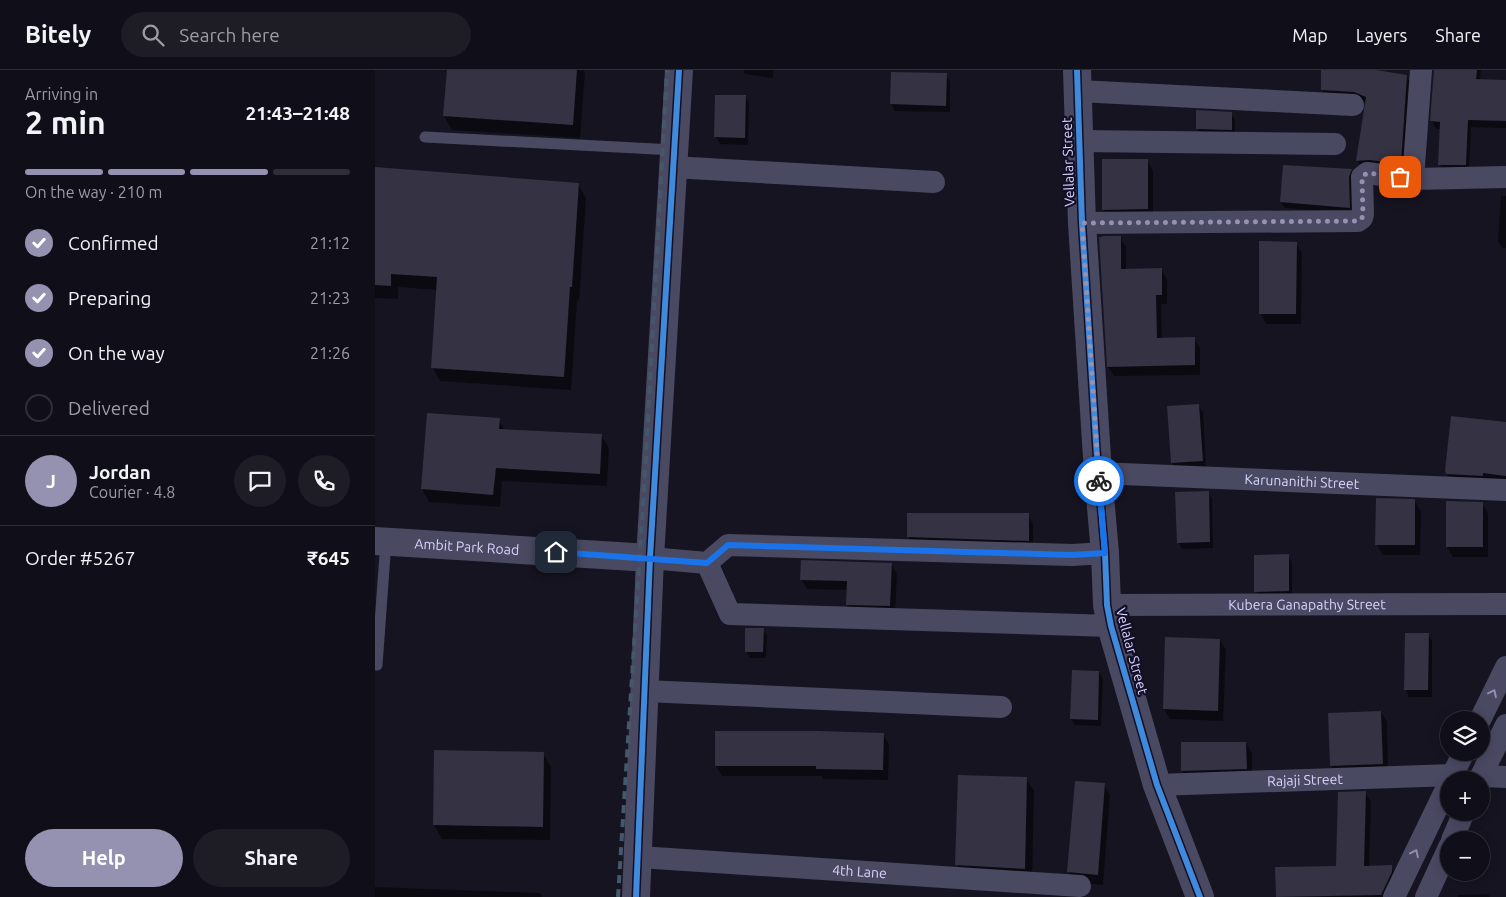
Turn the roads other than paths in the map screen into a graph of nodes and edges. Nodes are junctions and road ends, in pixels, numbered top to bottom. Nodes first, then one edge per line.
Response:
1 (679, 70) edge
2 (1421, 70) edge
3 (1078, 80) edge
4 (1353, 105) dead end
5 (425, 138) dead end
6 (1080, 142) junction
7 (1335, 144) dead end
8 (674, 158) junction
9 (1506, 177) edge
10 (1413, 179) junction
11 (934, 182) dead end
12 (1082, 223) junction
13 (1098, 473) junction
14 (1506, 490) edge
15 (380, 541) edge
16 (1105, 553) junction
17 (650, 558) junction
18 (707, 563) junction
19 (1506, 604) edge
20 (1109, 616) junction
21 (377, 665) dead end
22 (1506, 667) edge
23 (645, 691) junction
24 (1001, 707) dead end
25 (1484, 711) edge
26 (1506, 724) edge
27 (1482, 771) edge
28 (1506, 777) edge
29 (1490, 778) edge
30 (1440, 779) edge
31 (1157, 785) junction
32 (1440, 802) edge
33 (639, 857) junction
34 (1440, 867) edge
35 (1080, 886) dead end
36 (636, 897) edge
37 (1200, 897) edge
38 (1394, 897) edge
39 (1426, 897) edge

1 - 8 street
2 - 10 street
3 - 4 street
3 - 6 street, Vellalar Street
5 - 8 lane
6 - 7 street
6 - 12 street, Vellalar Street
8 - 11 street
8 - 17 street
9 - 10 street
10 - 12 street
12 - 13 street, Vellalar Street
13 - 14 street, Karunanithi Street
13 - 16 street, Vellalar Street
15 - 17 street, Ambit Park Road
15 - 21 lane
16 - 18 street
16 - 20 street, Vellalar Street
17 - 18 street
17 - 23 street
18 - 20 street, Kubera Ganapathy Street
19 - 20 street, Kubera Ganapathy Street
20 - 31 street, Vellalar Street
25 -> 22 street
23 - 24 street
23 - 33 street
26 - 27 street
28 - 29 street
30 - 31 street, Rajaji Street
31 - 37 street, Vellalar Street
38 -> 32 street
33 - 35 street, 4th Lane
33 - 36 street
34 - 39 street

